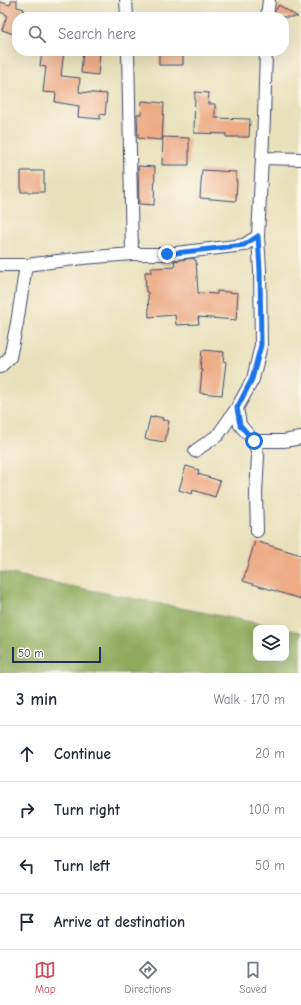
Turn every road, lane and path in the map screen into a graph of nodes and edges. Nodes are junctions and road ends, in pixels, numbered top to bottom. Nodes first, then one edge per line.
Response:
1 (126, 0) edge
2 (269, 0) edge
3 (127, 12) edge
4 (268, 12) edge
5 (128, 56) edge
6 (266, 56) edge
7 (263, 158) junction
8 (301, 159) edge
9 (258, 236) junction
10 (132, 254) junction
11 (0, 265) edge
12 (26, 265) junction
13 (0, 367) edge
14 (237, 408) junction
15 (301, 438) edge
16 (254, 441) junction
17 (195, 451) dead end
18 (257, 531) dead end

1 - 3 street
2 - 4 street
5 - 10 street
6 - 7 street
7 - 8 street
7 - 9 street
9 - 10 street
9 - 14 street
10 - 12 street
11 - 12 street
12 - 13 street
14 - 16 street
14 - 17 street
15 - 16 street
16 - 18 street

